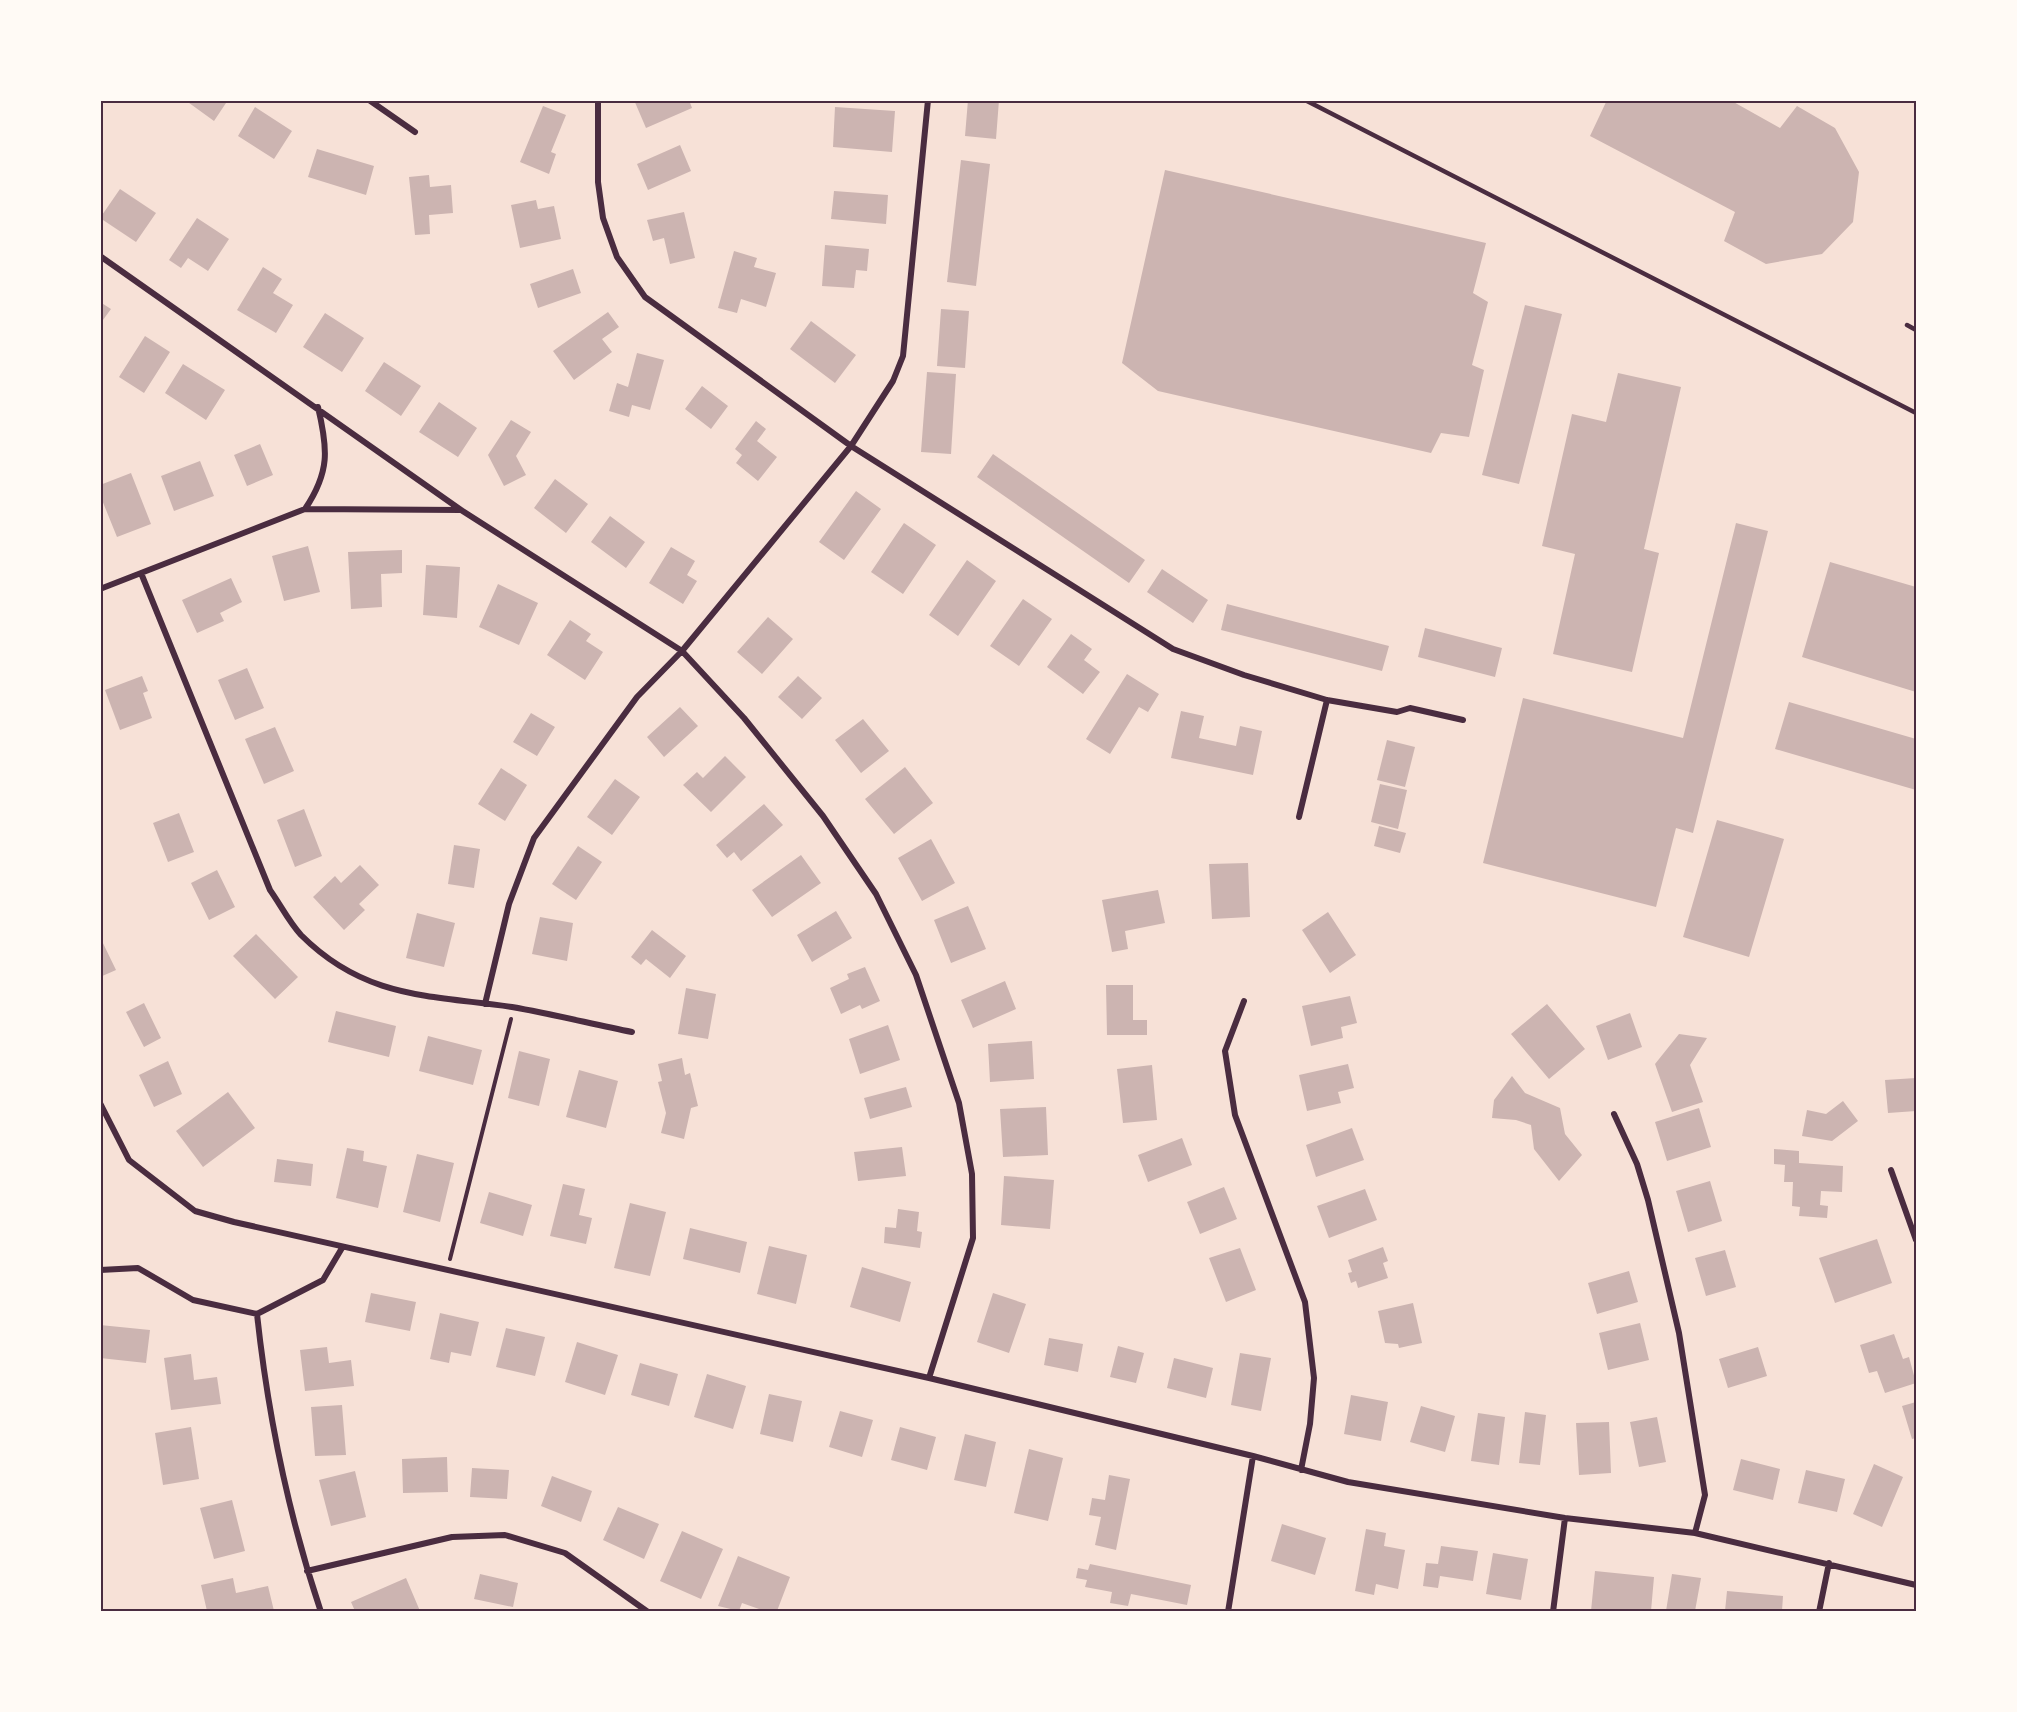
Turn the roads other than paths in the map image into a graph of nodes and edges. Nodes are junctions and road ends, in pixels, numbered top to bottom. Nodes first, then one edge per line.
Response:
1 (369, 100) edge
2 (598, 100) edge
3 (928, 100) edge
4 (1305, 100) edge
5 (415, 132) dead end
6 (100, 256) edge
7 (1907, 325) dead end
8 (1917, 330) edge
9 (318, 407) junction
10 (1917, 413) edge
11 (851, 446) junction
12 (305, 509) junction
13 (461, 510) junction
14 (141, 573) junction
15 (100, 589) edge
16 (682, 651) junction
17 (1328, 700) junction
18 (1463, 720) dead end
19 (1299, 817) dead end
20 (1244, 1001) dead end
21 (485, 1004) junction
22 (632, 1032) dead end
23 (100, 1103) edge
24 (1614, 1114) dead end
25 (1891, 1170) dead end
26 (1917, 1240) edge
27 (342, 1248) junction
28 (100, 1270) edge
29 (258, 1314) junction
30 (929, 1378) junction
31 (1253, 1456) junction
32 (1301, 1470) junction
33 (1565, 1518) junction
34 (1695, 1533) junction
35 (1829, 1563) junction
36 (307, 1571) junction
37 (1917, 1585) edge
38 (321, 1611) edge
39 (648, 1611) edge
40 (1228, 1611) edge
41 (1553, 1611) edge
42 (1818, 1611) edge

1 - 5 street
2 - 11 street
3 - 11 street
4 - 10 lane
6 - 9 street
7 - 8 lane
9 - 12 street
9 - 13 street
11 - 16 street
11 - 17 street
12 - 13 street
12 - 14 street
13 - 16 street
14 - 15 street
14 - 21 street
16 - 21 street
16 - 30 street
17 - 18 street
17 - 19 street
20 - 32 street
21 - 22 street
23 - 27 street
24 - 34 street
25 - 26 street
27 - 29 street
27 - 30 street
28 - 29 street
29 - 36 street
30 - 31 street
31 - 32 street
31 - 40 street
32 - 33 street
33 - 34 street
33 - 41 street
34 - 35 street
35 - 37 street
35 - 42 street
36 - 38 street
36 - 39 street

